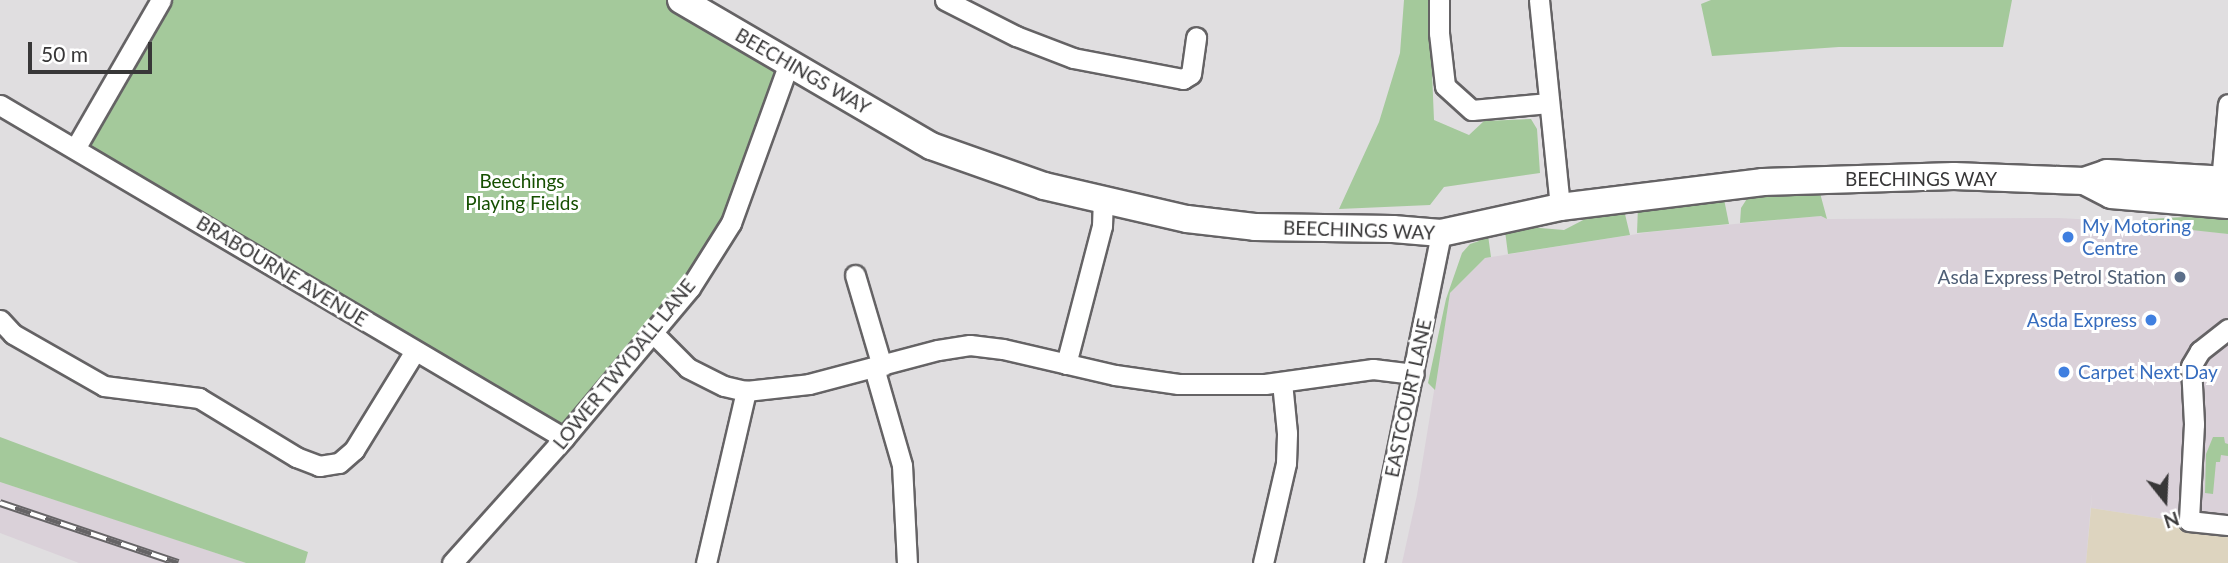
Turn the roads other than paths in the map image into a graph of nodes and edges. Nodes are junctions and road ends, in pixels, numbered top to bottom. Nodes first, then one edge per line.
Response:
1 (161, 0) edge
2 (681, 0) edge
3 (945, 0) edge
4 (1439, 0) edge
5 (1539, 0) edge
6 (1196, 37) dead end
7 (789, 63) junction
8 (1549, 103) junction
9 (0, 104) edge
10 (2228, 104) edge
11 (76, 147) junction
12 (2224, 192) edge
13 (1103, 201) junction
14 (1560, 207) junction
15 (1441, 233) junction
16 (855, 275) dead end
17 (0, 320) edge
18 (2228, 329) edge
19 (653, 333) junction
20 (415, 351) junction
21 (1066, 364) junction
22 (878, 367) junction
23 (1414, 374) junction
24 (1282, 382) junction
25 (746, 391) junction
26 (564, 438) junction
27 (2228, 525) edge
28 (452, 563) edge
29 (706, 563) edge
30 (908, 563) edge
31 (1263, 563) edge
32 (1374, 563) edge

1 - 11 street
2 - 7 street, BEECHINGS WAY
3 - 6 street
4 - 8 street
5 - 8 street
7 - 13 street, BEECHINGS WAY
7 - 19 street, LOWER TWYDALL LANE
8 - 14 street
9 - 11 street, BRABOURNE AVENUE
10 - 12 street
11 - 20 street, BRABOURNE AVENUE
12 - 14 street, BEECHINGS WAY
13 - 15 street, BEECHINGS WAY
13 - 21 street
14 - 15 street, BEECHINGS WAY
15 - 23 street, EASTCOURT LANE
16 - 22 street
17 - 20 street
18 - 27 street
19 - 25 street
19 - 26 street, LOWER TWYDALL LANE
20 - 26 street, BRABOURNE AVENUE
21 - 22 street
21 - 24 street
22 - 25 street
22 - 30 street
23 - 24 street
23 - 32 street, EASTCOURT LANE
24 - 31 street
25 - 29 street
26 - 28 street, LOWER TWYDALL LANE

